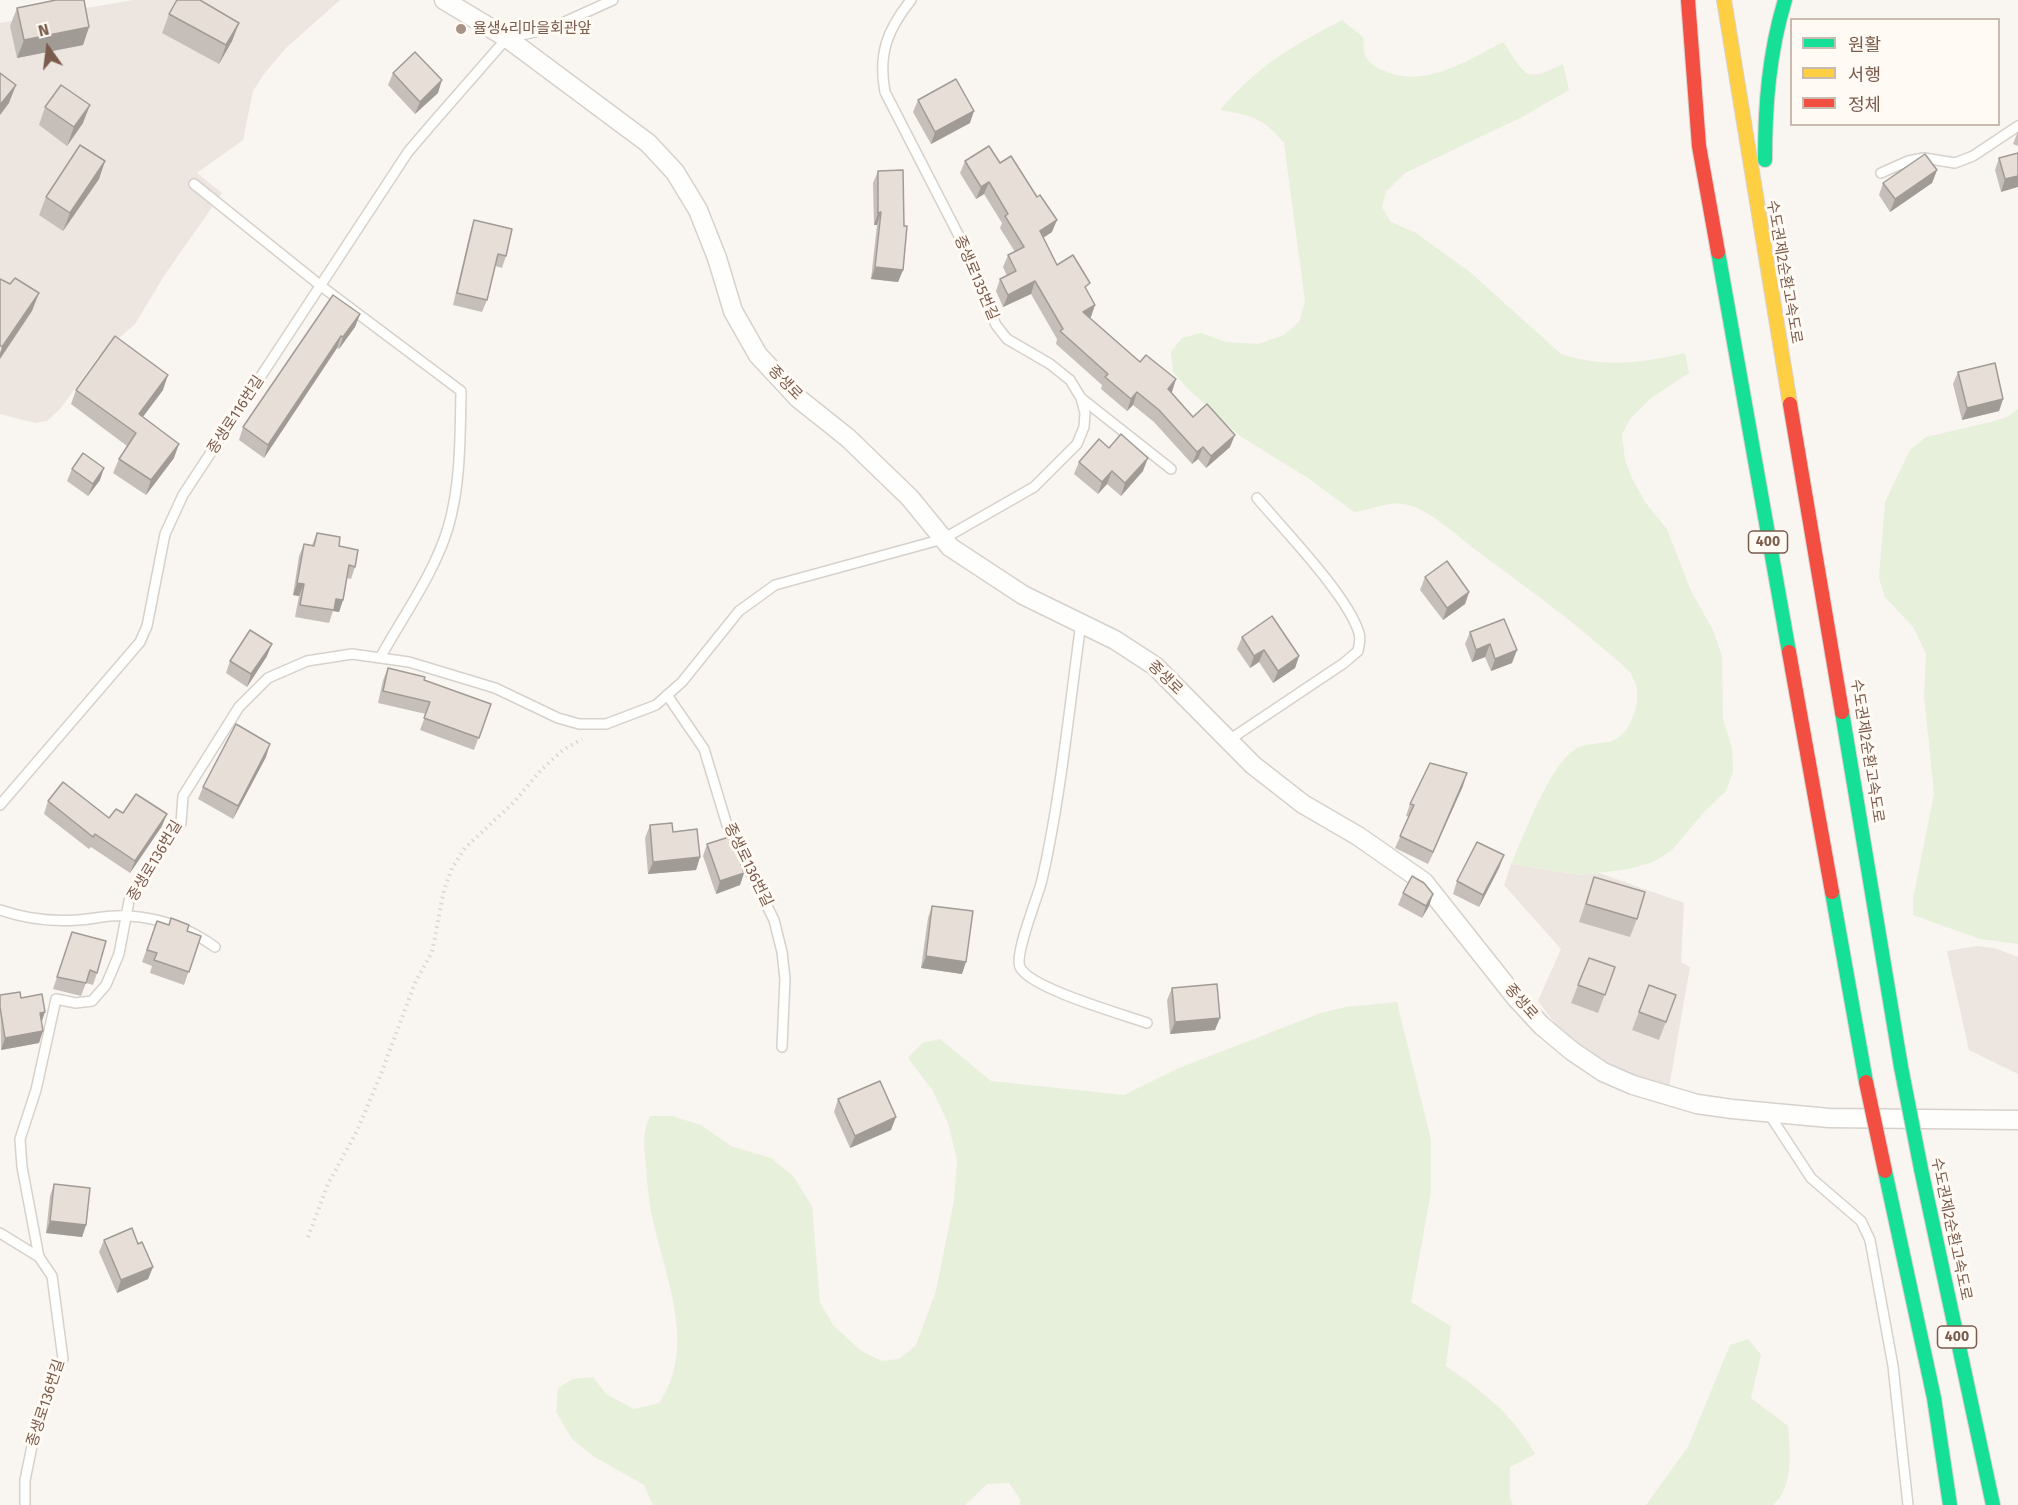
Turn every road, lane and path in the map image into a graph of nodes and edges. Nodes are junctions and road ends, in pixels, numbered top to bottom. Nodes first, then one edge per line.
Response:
1 (444, 0) edge
2 (613, 0) edge
3 (911, 0) edge
4 (1688, 0) edge
5 (1724, 0) edge
6 (1785, 0) edge
7 (1674, 11) dead end
8 (507, 38) junction
9 (2018, 126) edge
10 (1699, 146) junction
11 (1881, 173) dead end
12 (194, 184) dead end
13 (1767, 279) junction
14 (321, 286) junction
15 (1081, 398) junction
16 (1171, 469) dead end
17 (1257, 498) dead end
18 (943, 539) junction
19 (1081, 623) junction
20 (380, 658) junction
21 (667, 695) junction
22 (606, 724) junction
23 (1229, 740) junction
24 (0, 805) edge
25 (0, 910) edge
26 (127, 915) junction
27 (215, 947) dead end
28 (1147, 1023) dead end
29 (782, 1047) dead end
30 (1769, 1114) junction
31 (2018, 1120) edge
32 (0, 1233) edge
33 (308, 1237) dead end
34 (39, 1257) junction
35 (25, 1505) edge
36 (1908, 1505) edge
37 (1950, 1505) edge
38 (1993, 1505) edge

1 - 8 street, 종생로
2 - 8 lane
3 - 15 lane, 종생로135번길
4 - 10 highway, 400
5 - 13 highway, 수도권제2순환고속도로 / 400
6 - 13 highway
7 - 10 highway
8 - 14 lane, 종생로116번길
8 - 18 street, 종생로
9 - 11 lane
10 - 37 highway, 400, bridge
12 - 14 lane
13 - 38 highway, 수도권제2순환고속도로 / 400, bridge
14 - 20 lane
14 - 24 lane, 종생로116번길
15 - 16 lane, 종생로135번길
15 - 18 lane
17 - 23 lane
18 - 19 street, 종생로
18 - 21 lane, 종생로136번길
19 - 23 street, 종생로
19 - 28 lane
20 - 22 lane, 종생로136번길
20 - 26 lane, 종생로136번길
21 - 22 lane, 종생로136번길
21 - 29 lane, 종생로136번길
22 - 33 path
23 - 30 street, 종생로
25 - 26 lane
26 - 27 lane
26 - 34 lane, 종생로136번길
30 - 31 street, 종생로
30 - 36 lane
32 - 34 lane
34 - 35 lane, 종생로136번길

